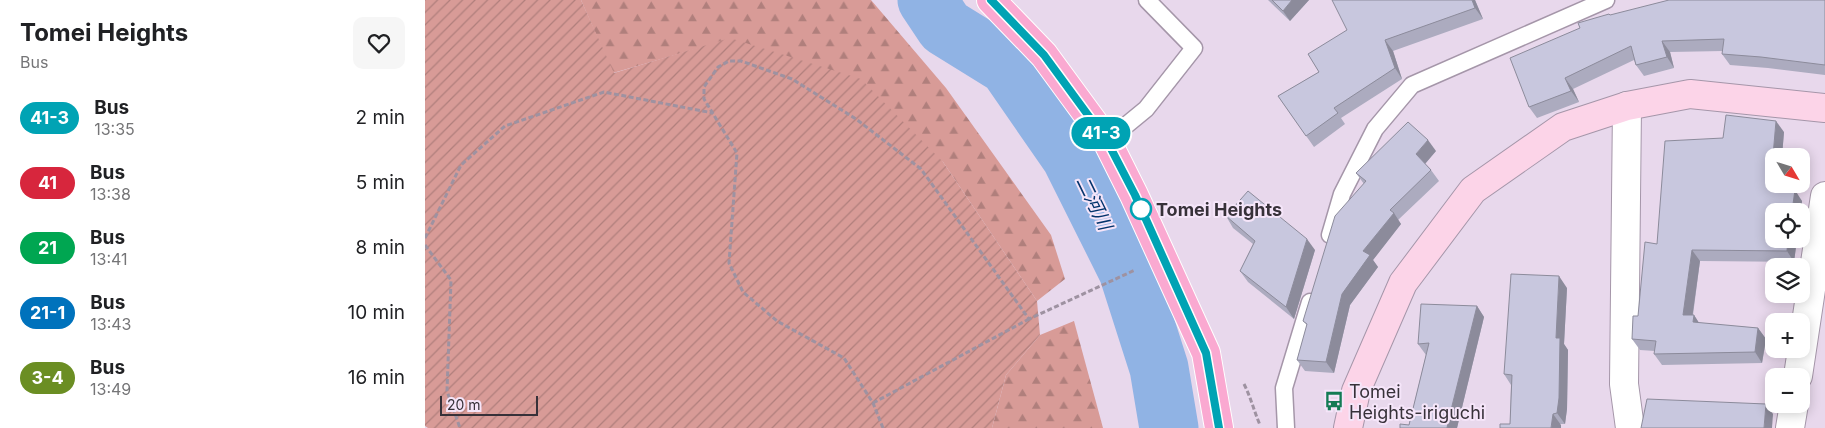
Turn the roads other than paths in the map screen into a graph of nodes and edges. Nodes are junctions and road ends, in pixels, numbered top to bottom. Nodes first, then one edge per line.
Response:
1 (991, 0) edge
2 (1147, 0) edge
3 (1606, 0) edge
4 (1627, 106) junction
5 (1825, 108) edge
6 (1107, 141) junction
7 (1825, 196) edge
8 (1326, 250) edge
9 (1315, 286) edge
10 (1799, 368) edge
11 (1792, 413) edge
12 (1219, 428) edge
13 (1286, 428) edge
14 (1348, 428) edge
15 (1630, 428) edge
16 (1790, 428) edge

1 - 6 main road
2 - 6 lane
3 - 8 lane
4 - 5 street
4 - 14 street
4 - 15 street
6 - 12 main road
7 - 10 street
9 - 13 lane
11 - 16 street

